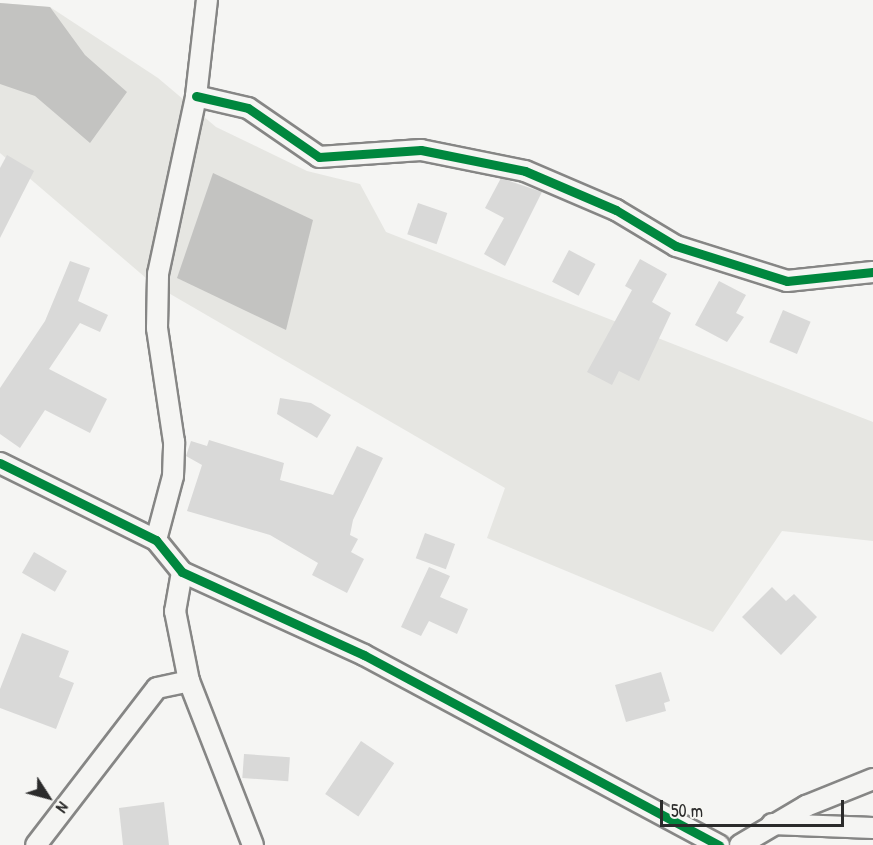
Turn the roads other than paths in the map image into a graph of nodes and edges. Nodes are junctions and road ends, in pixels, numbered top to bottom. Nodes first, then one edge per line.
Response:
1 (207, 0) edge
2 (196, 96) junction
3 (873, 272) edge
4 (0, 463) edge
5 (156, 540) junction
6 (182, 572) junction
7 (189, 681) junction
8 (873, 779) edge
9 (772, 825) junction
10 (873, 828) edge
11 (36, 845) edge
12 (254, 845) edge
13 (719, 845) edge
14 (740, 845) edge

1 - 2 street
2 - 3 street
2 - 5 street
4 - 5 street
5 - 6 street
6 - 7 street
6 - 13 street
7 - 11 street
7 - 12 street
8 - 9 street
9 - 10 street
9 - 14 street

